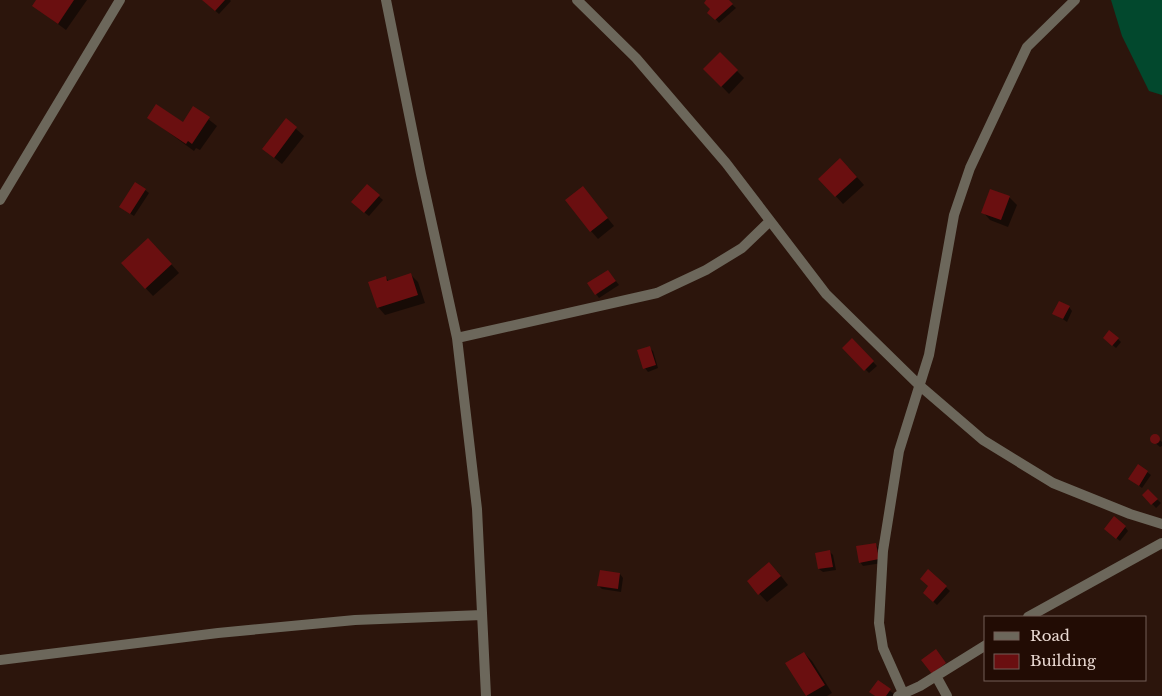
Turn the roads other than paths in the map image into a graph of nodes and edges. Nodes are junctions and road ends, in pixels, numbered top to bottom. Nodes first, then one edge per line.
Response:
1 (120, 0) edge
2 (386, 0) edge
3 (577, 0) edge
4 (1075, 0) edge
5 (0, 200) edge
6 (769, 222) junction
7 (457, 338) junction
8 (919, 384) junction
9 (1162, 524) edge
10 (1162, 543) edge
11 (482, 615) junction
12 (1030, 616) edge
13 (984, 646) edge
14 (0, 660) edge
15 (936, 676) junction
16 (901, 694) edge
17 (486, 696) edge
18 (947, 696) edge

1 - 5 street
2 - 7 street
3 - 6 street
4 - 8 street
6 - 7 street
6 - 8 street
7 - 11 street
8 - 9 street
8 - 16 street
10 - 12 street
11 - 14 street
11 - 17 street
13 - 15 street
15 - 16 street
15 - 18 street

